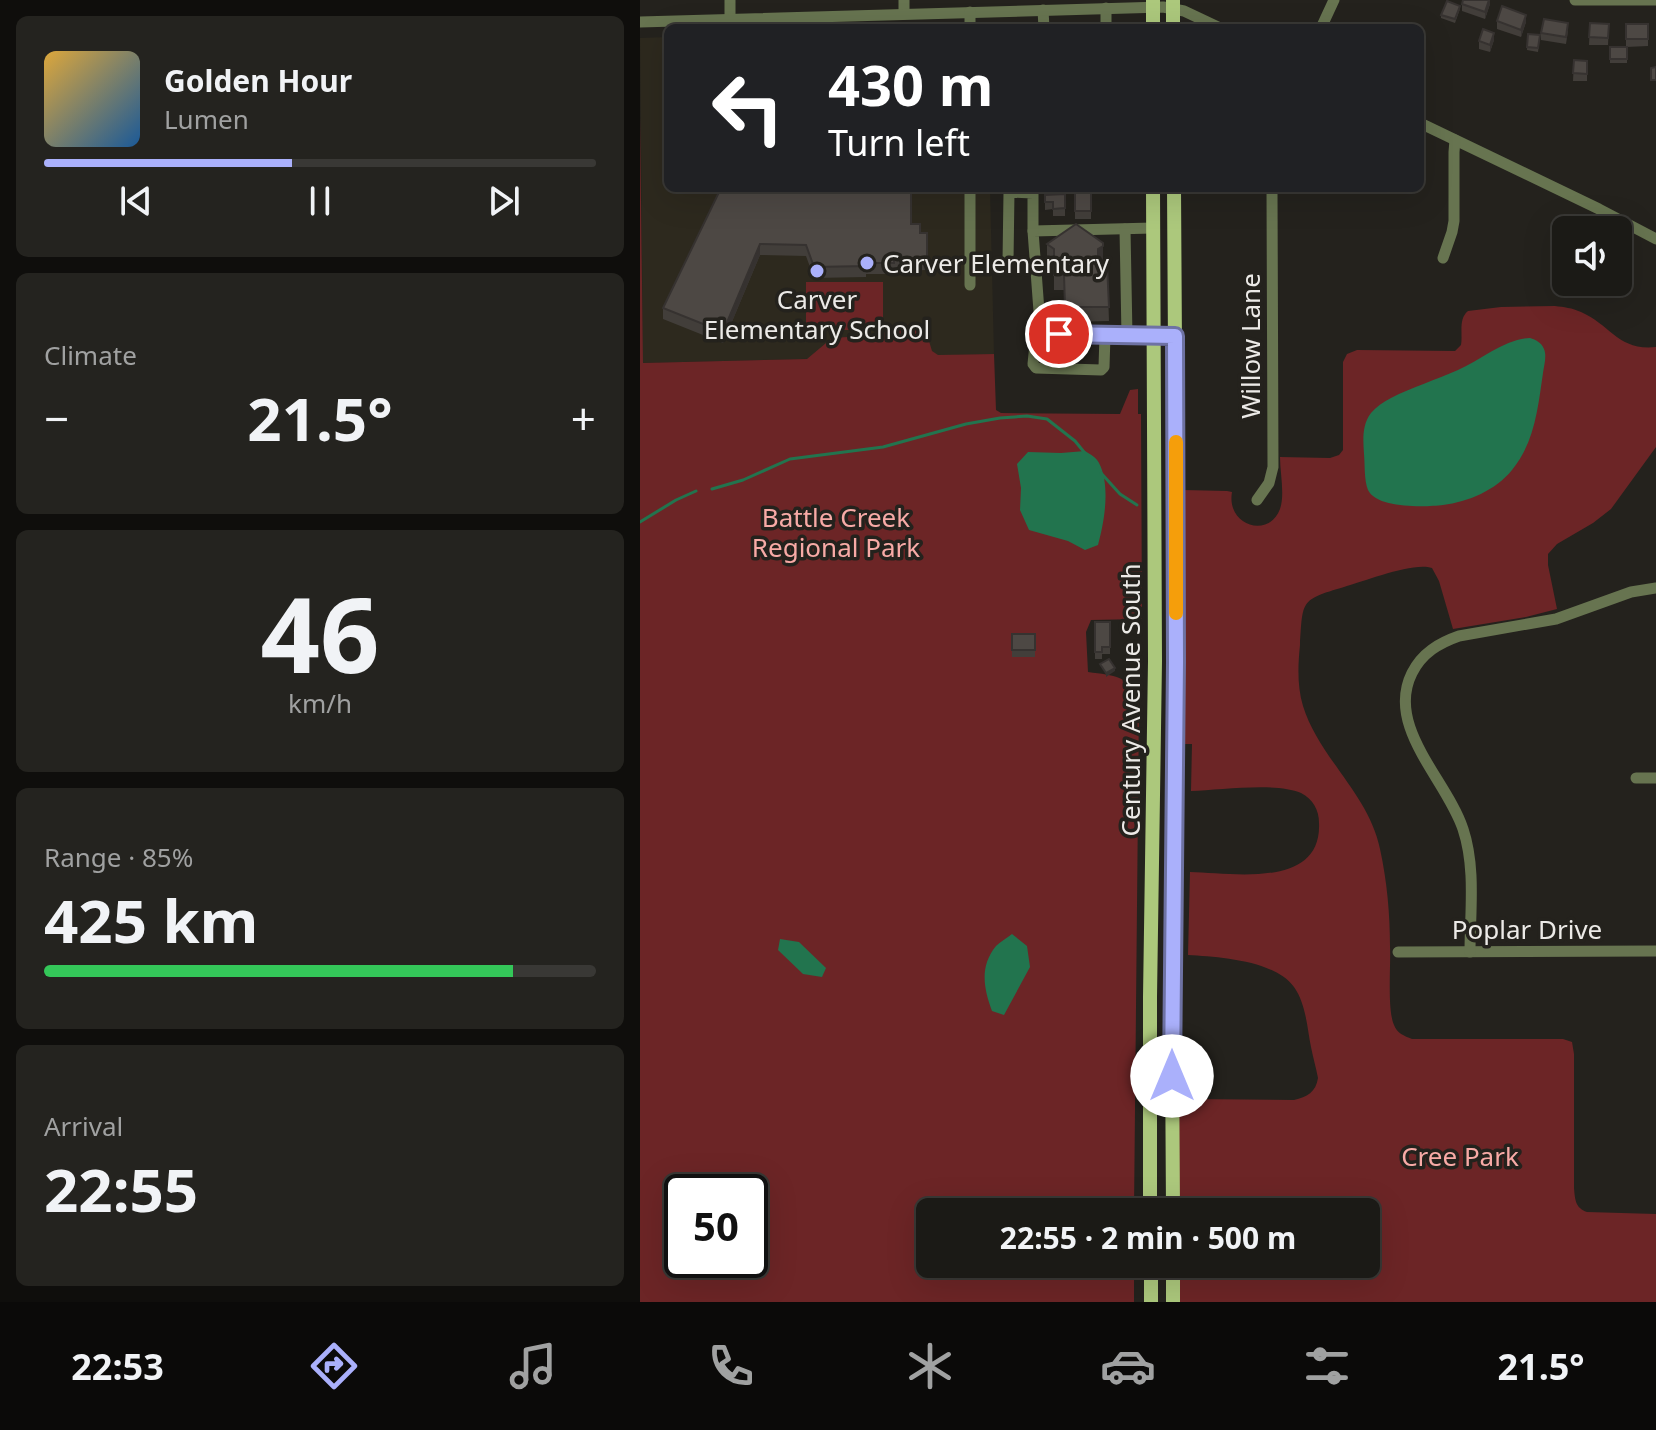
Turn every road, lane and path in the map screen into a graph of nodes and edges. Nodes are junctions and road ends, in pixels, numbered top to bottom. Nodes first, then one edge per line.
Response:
1 (730, 0) edge
2 (904, 0) edge
3 (1334, 0) edge
4 (1575, 0) edge
5 (1656, 0) edge
6 (1082, 4) edge
7 (1153, 4) edge
8 (1173, 4) edge
9 (998, 6) edge
10 (1106, 8) junction
11 (1043, 10) junction
12 (970, 12) junction
13 (904, 14) junction
14 (730, 19) junction
15 (640, 22) edge
16 (837, 22) edge
17 (672, 24) edge
18 (970, 24) edge
19 (1044, 24) edge
20 (1106, 24) edge
21 (1212, 24) edge
22 (1323, 24) edge
23 (1424, 125) edge
24 (1455, 140) junction
25 (970, 192) edge
26 (1009, 192) edge
27 (1033, 192) edge
28 (1153, 192) edge
29 (1174, 192) edge
30 (1272, 192) edge
31 (1153, 228) junction
32 (1125, 229) junction
33 (1033, 231) junction
34 (1656, 239) edge
35 (1443, 258) dead end
36 (1034, 264) junction
37 (970, 285) dead end
38 (1036, 334) junction
39 (1105, 335) junction
40 (1127, 336) junction
41 (1175, 336) junction
42 (1154, 337) junction
43 (1257, 500) dead end
44 (1656, 588) edge
45 (1636, 778) dead end
46 (1656, 778) edge
47 (1656, 951) edge
48 (1398, 952) dead end
49 (1470, 952) junction
50 (1150, 1198) edge
51 (1173, 1198) edge
52 (1151, 1278) edge
53 (1173, 1278) edge
54 (1151, 1302) edge
55 (1173, 1302) edge

1 - 14 street
2 - 13 street
3 - 22 street
4 - 5 street
6 - 10 street
6 - 11 street
7 - 8 street
7 - 10 street
8 - 21 street
9 - 11 street
9 - 12 street
10 - 20 street
11 - 19 street
12 - 13 street
12 - 18 street
13 - 16 street
14 - 16 street
14 - 17 street
15 - 17 street
23 - 24 street
24 - 34 street
24 - 35 street
25 - 37 street
26 - 36 street
27 - 33 street
28 - 31 main road, Century Avenue South
29 - 41 main road, Century Avenue South
30 - 43 street, Willow Lane
31 - 32 street
31 - 42 main road, Century Avenue South
32 - 33 street
32 - 40 street
33 - 36 street
36 - 38 street
38 - 39 street
38 - 39 street
39 - 40 street
40 - 42 street
41 - 42 street
41 - 51 main road, Century Avenue South
42 - 50 main road, Century Avenue South
44 - 49 street
45 - 46 street
47 - 49 street, Poplar Drive
48 - 49 street, Poplar Drive
52 - 54 main road
53 - 55 main road

